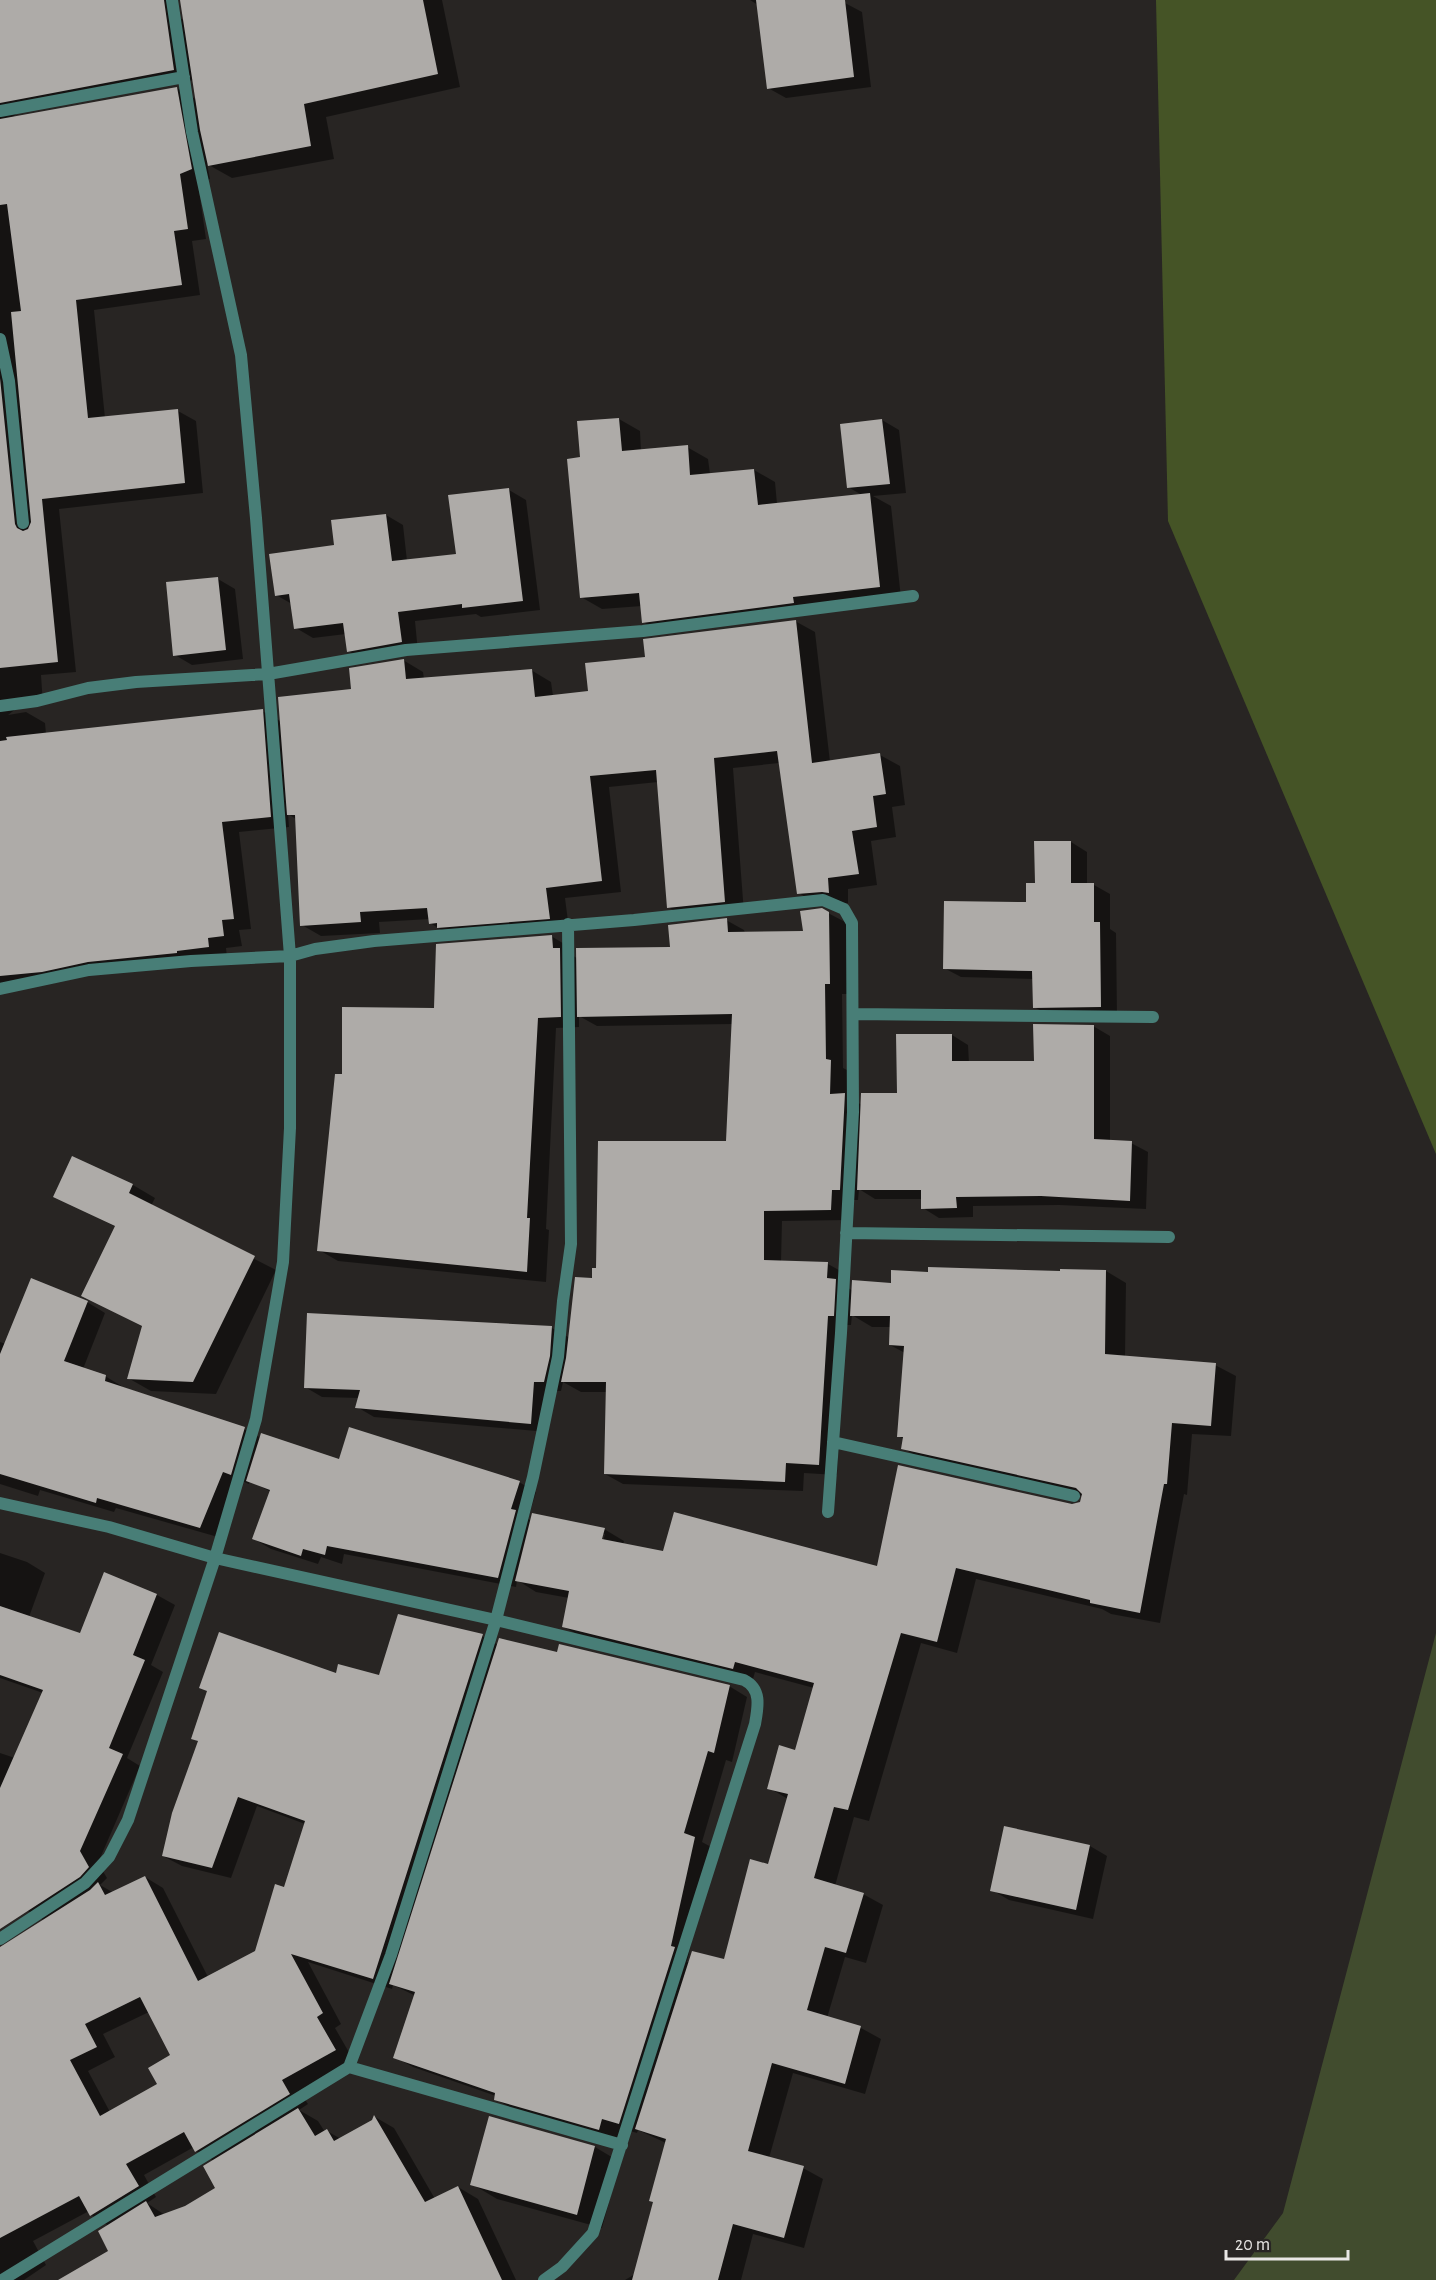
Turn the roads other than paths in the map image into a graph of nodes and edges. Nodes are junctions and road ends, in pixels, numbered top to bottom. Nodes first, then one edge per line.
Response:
1 (172, 0) edge
2 (184, 77) junction
3 (0, 111) edge
4 (0, 339) edge
5 (23, 523) dead end
6 (913, 596) dead end
7 (268, 674) junction
8 (0, 706) edge
9 (568, 924) junction
10 (290, 956) junction
11 (0, 989) edge
12 (854, 1014) junction
13 (1153, 1017) dead end
14 (846, 1233) junction
15 (1169, 1237) dead end
16 (832, 1442) junction
17 (1074, 1496) dead end
18 (0, 1503) edge
19 (828, 1512) dead end
20 (215, 1558) junction
21 (496, 1620) junction
22 (0, 1939) edge
23 (350, 2067) junction
24 (621, 2145) junction
25 (2, 2280) edge
26 (544, 2280) edge

1 - 2 street
2 - 3 street
2 - 7 street
4 - 5 street
6 - 7 street
7 - 8 street
7 - 10 street
9 - 10 street
9 - 12 street
9 - 21 street
10 - 11 street
10 - 20 street
12 - 13 street
12 - 14 street
14 - 15 street
14 - 16 street
16 - 17 street
16 - 19 street
18 - 20 street
20 - 21 street
20 - 22 street
21 - 23 street
21 - 24 street
23 - 24 street
23 - 25 street
24 - 26 street

